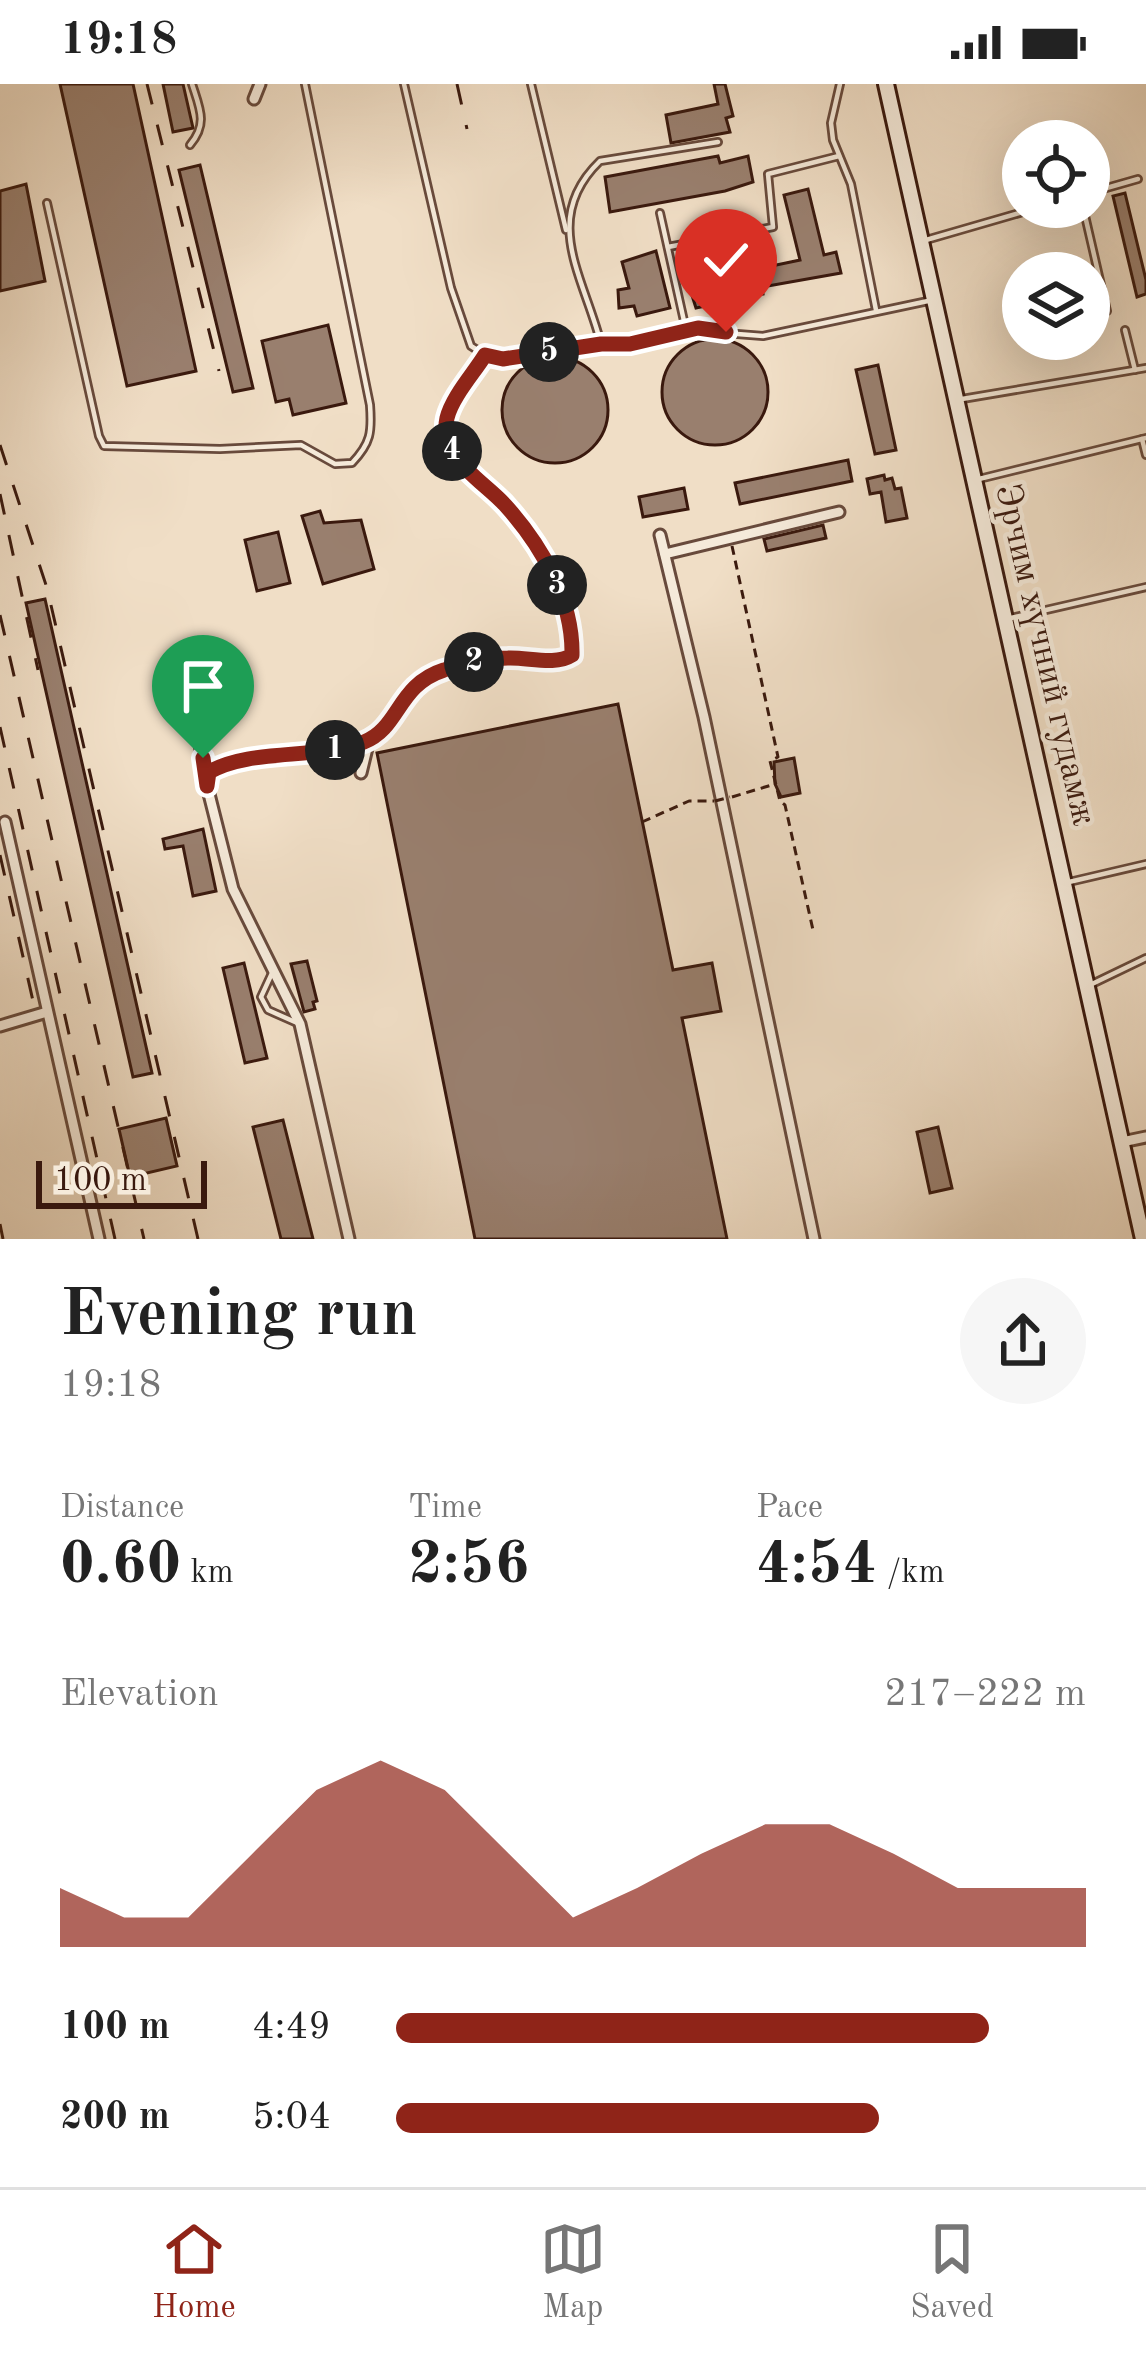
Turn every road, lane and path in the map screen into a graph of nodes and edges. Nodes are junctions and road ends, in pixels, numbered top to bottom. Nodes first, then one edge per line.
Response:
1 (192, 84) edge
2 (260, 84) edge
3 (305, 84) edge
4 (404, 84) edge
5 (531, 84) edge
6 (840, 84) edge
7 (886, 84) edge
8 (254, 98) dead end
9 (718, 142) dead end
10 (190, 146) dead end
11 (839, 156) junction
12 (1138, 178) dead end
13 (1110, 187) edge
14 (47, 203) dead end
15 (660, 213) dead end
16 (1002, 218) edge
17 (921, 241) junction
18 (569, 244) junction
19 (668, 247) junction
20 (934, 300) junction
21 (876, 312) junction
22 (686, 330) junction
23 (1125, 330) dead end
24 (601, 344) junction
25 (485, 355) junction
26 (1146, 368) edge
27 (1135, 370) junction
28 (956, 400) junction
29 (1144, 439) edge
30 (1146, 455) edge
31 (974, 480) junction
32 (839, 512) dead end
33 (660, 535) dead end
34 (730, 538) junction
35 (665, 554) junction
36 (1146, 586) edge
37 (1005, 620) junction
38 (186, 673) dead end
39 (369, 740) junction
40 (361, 773) dead end
41 (775, 784) junction
42 (207, 786) junction
43 (5, 822) dead end
44 (642, 822) dead end
45 (1146, 864) edge
46 (1064, 883) junction
47 (813, 930) dead end
48 (1146, 958) edge
49 (273, 970) junction
50 (1087, 986) junction
51 (47, 1012) junction
52 (300, 1024) junction
53 (0, 1026) edge
54 (1145, 1139) edge
55 (1122, 1142) junction
56 (99, 1239) edge
57 (349, 1239) edge
58 (814, 1239) edge
59 (1143, 1239) edge

1 - 10 lane
2 - 8 street
3 - 14 lane
4 - 25 lane
5 - 18 lane
6 - 11 lane
7 - 17 main road, Эрчим хүчний гудамж
9 - 18 lane
11 - 19 lane
11 - 21 lane
12 - 13 lane
15 - 19 lane
16 - 17 lane
17 - 20 main road, Эрчим хүчний гудамж
18 - 24 lane
19 - 22 lane
20 - 21 lane
20 - 28 main road, Эрчим хүчний гудамж
21 - 22 lane
22 - 24 lane
23 - 27 lane
24 - 25 lane
25 - 39 street
26 - 27 lane
27 - 28 lane
28 - 31 main road, Эрчим хүчний гудамж
29 - 30 lane
29 - 31 lane
31 - 37 main road, Эрчим хүчний гудамж
32 - 34 street
33 - 35 street
34 - 35 street
34 - 41 path
35 - 58 street
36 - 37 lane
37 - 46 main road, Эрчим хүчний гудамж
38 - 42 street
39 - 40 street
39 - 42 street
41 - 44 path, bridge
41 - 47 path
42 - 49 street
43 - 51 street
45 - 46 lane
46 - 50 main road, Эрчим хүчний гудамж
48 - 50 lane
49 - 52 street
49 - 52 lane
50 - 55 main road, Эрчим хүчний гудамж
51 - 53 street
51 - 56 street
52 - 57 street
54 - 55 street
55 - 59 main road, Эрчим хүчний гудамж

